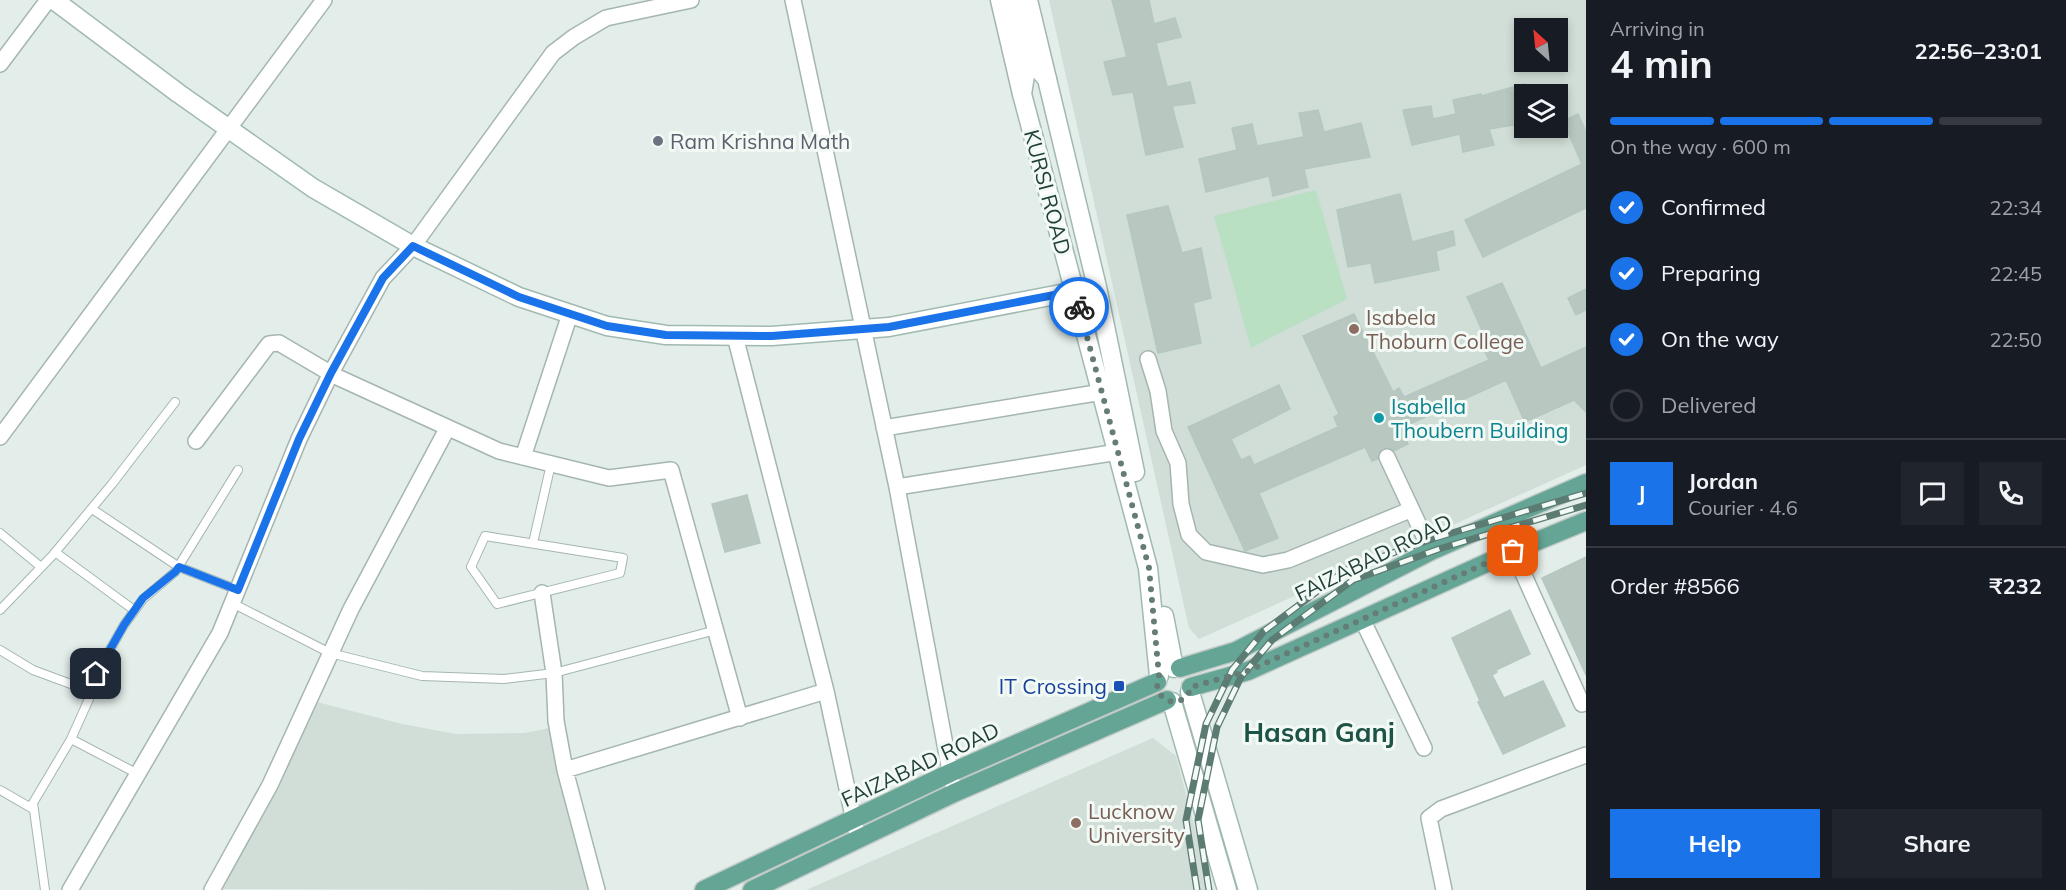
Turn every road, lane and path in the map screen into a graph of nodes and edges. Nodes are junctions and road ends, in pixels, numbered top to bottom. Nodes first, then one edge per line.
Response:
1 (48, 0) edge
2 (54, 0) edge
3 (324, 0) edge
4 (691, 0) edge
5 (793, 0) edge
6 (1000, 0) edge
7 (1016, 0) edge
8 (1028, 0) edge
9 (1028, 57) junction
10 (0, 64) edge
11 (1047, 79) junction
12 (1022, 94) junction
13 (228, 129) junction
14 (413, 246) junction
15 (1097, 287) junction
16 (1075, 291) junction
17 (570, 314) junction
18 (862, 329) junction
19 (735, 336) junction
20 (1148, 359) dead end
21 (331, 373) junction
22 (1102, 392) junction
23 (175, 402) dead end
24 (884, 428) junction
25 (447, 429) junction
26 (0, 437) edge
27 (196, 441) dead end
28 (1118, 453) junction
29 (523, 457) junction
30 (1387, 458) dead end
31 (551, 464) junction
32 (238, 470) dead end
33 (1586, 483) edge
34 (897, 487) junction
35 (92, 509) junction
36 (1410, 510) junction
37 (1586, 521) edge
38 (0, 533) edge
39 (534, 543) junction
40 (1431, 551) junction
41 (1513, 551) junction
42 (56, 552) junction
43 (42, 567) junction
44 (179, 567) junction
45 (542, 593) junction
46 (235, 597) junction
47 (0, 610) edge
48 (134, 610) junction
49 (1362, 619) junction
50 (716, 630) junction
51 (0, 650) edge
52 (330, 653) junction
53 (554, 673) junction
54 (1168, 673) junction
55 (1190, 689) junction
56 (87, 690) junction
57 (826, 691) junction
58 (1169, 701) junction
59 (1582, 704) dead end
60 (741, 718) junction
61 (71, 739) junction
62 (1424, 748) dead end
63 (1586, 755) edge
64 (565, 770) junction
65 (950, 773) junction
66 (138, 774) junction
67 (0, 790) edge
68 (954, 793) junction
69 (33, 809) junction
70 (854, 820) junction
71 (859, 839) junction
72 (45, 890) edge
73 (70, 890) edge
74 (212, 890) edge
75 (597, 890) edge
76 (704, 890) edge
77 (752, 890) edge
78 (1227, 890) edge
79 (1248, 890) edge
80 (1444, 890) edge

1 - 10 street
2 - 13 main road
3 - 13 street
4 - 14 street
5 - 18 street
6 - 12 main road
7 - 9 main road, KURSI ROAD
8 - 11 main road
9 - 11 main road, KURSI ROAD
9 - 12 main road, KURSI ROAD
11 - 15 main road, KURSI ROAD
12 - 16 main road, KURSI ROAD
13 - 14 main road
13 - 26 street
14 - 17 main road
14 - 21 street
15 - 16 main road
15 - 54 main road, KURSI ROAD
16 - 18 main road
16 - 22 main road, KURSI ROAD
17 - 19 main road
17 - 29 street
18 - 19 main road
18 - 24 street
19 - 57 street
20 - 36 street
21 - 25 street
21 - 27 street
21 - 46 street
22 - 24 street
22 - 28 main road, KURSI ROAD
23 - 35 lane
24 - 34 street
25 - 29 street
25 - 52 street
28 - 34 street
28 - 54 main road, KURSI ROAD
29 - 31 street
30 - 36 street
31 - 39 lane
31 - 50 street
32 - 44 lane
33 - 40 main road, FAIZABAD ROAD
34 - 65 street
35 - 42 lane
35 - 44 lane
36 - 40 street
37 - 41 main road
38 - 43 lane
39 - 45 lane
39 - 45 lane
40 - 54 main road, FAIZABAD ROAD
41 - 49 main road
41 - 59 street
42 - 43 lane
42 - 48 lane
43 - 47 lane
44 - 46 lane
44 - 48 lane
45 - 53 street
46 - 52 lane
46 - 66 street
48 - 56 lane
49 - 55 main road
49 - 62 street
50 - 53 lane
50 - 60 street
51 - 56 lane
52 - 53 lane
52 - 74 street
53 - 64 street
54 - 55 main road
54 - 58 main road
54 - 65 main road, FAIZABAD ROAD
55 - 58 main road
55 - 79 main road
56 - 61 lane
57 - 60 street
57 - 70 street
58 - 68 main road, FAIZABAD ROAD
58 - 78 main road
60 - 64 street
61 - 66 lane
61 - 69 lane
63 - 80 street
64 - 75 street
65 - 68 street
65 - 70 main road, FAIZABAD ROAD
66 - 73 street
67 - 69 lane
68 - 71 main road, FAIZABAD ROAD
69 - 72 lane
70 - 71 street
70 - 76 main road, FAIZABAD ROAD
71 - 77 main road, FAIZABAD ROAD

